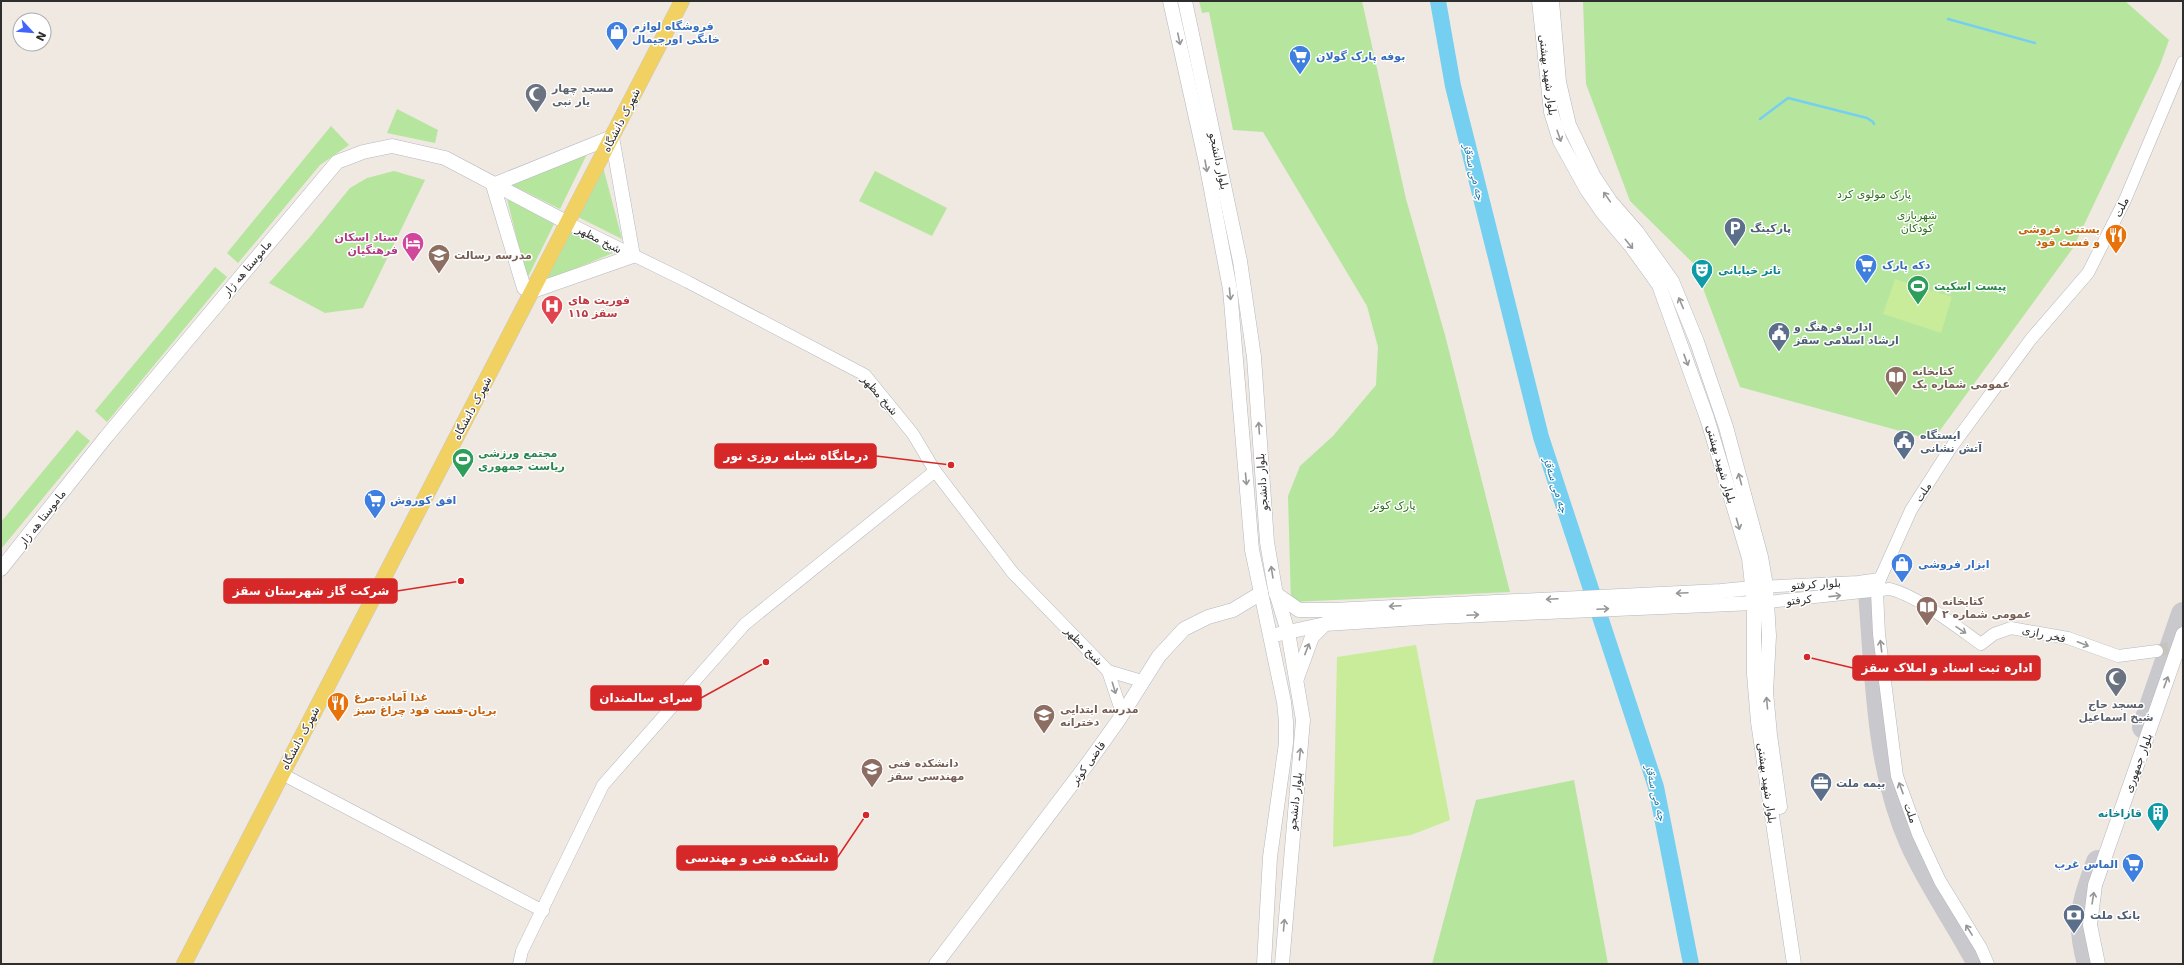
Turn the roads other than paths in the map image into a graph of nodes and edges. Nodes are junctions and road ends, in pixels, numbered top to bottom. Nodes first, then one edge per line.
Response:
1 (673, 1) edge
2 (682, 1) edge
3 (1170, 1) edge
4 (1185, 1) edge
5 (1538, 1) edge
6 (1552, 1) edge
7 (2183, 62) edge
8 (606, 139) junction
9 (493, 185) junction
10 (564, 221) junction
11 (633, 256) junction
12 (1240, 261) junction
13 (1226, 265) junction
14 (529, 290) junction
15 (935, 471) junction
16 (1, 569) edge
17 (1880, 579) junction
18 (1759, 587) junction
19 (1877, 592) junction
20 (1261, 593) junction
21 (1276, 594) junction
22 (1721, 597) junction
23 (1761, 603) junction
24 (1434, 611) junction
25 (1325, 624) junction
26 (1288, 632) junction
27 (2183, 634) edge
28 (1271, 636) junction
29 (2157, 651) tunnel mouth
30 (1108, 671) junction
31 (1297, 678) junction
32 (1142, 681) junction
33 (1122, 713) junction
34 (282, 774) junction
35 (1276, 818) junction
36 (1293, 823) junction
37 (543, 911) junction
38 (1265, 943) junction
39 (1282, 945) junction
40 (175, 964) edge
41 (184, 964) edge
42 (519, 964) edge
43 (936, 964) edge
44 (1264, 964) edge
45 (1282, 964) edge
46 (1794, 964) edge
47 (1801, 964) edge
48 (1988, 964) edge
49 (2098, 964) edge

1 - 8 main road
2 - 8 main road, شهرک دانشگاه
3 -> 13 main road, بلوار دانشجو
4 - 12 main road, بلوار دانشجو
5 -> 18 main road, بلوار شهید بهشتی
18 -> 6 main road, بلوار شهید بهشتی
7 - 17 street, ملت
8 - 9 main road
8 - 10 main road, شهرک دانشگاه
8 - 11 main road
9 - 10 main road, ماموستا هه ژار
9 - 14 main road
9 - 16 main road, ماموستا هه ژار
10 - 11 street, شیخ مظهر
10 - 14 main road, شهرک دانشگاه
11 - 14 main road
11 - 15 street, شیخ مظهر
12 - 13 main road
21 -> 12 main road, بلوار دانشجو
13 -> 20 main road, بلوار دانشجو
14 - 34 main road, شهرک دانشگاه
14 - 40 main road
15 - 30 street, شیخ مظهر
15 - 37 street
17 - 18 street, بلوار کرفتو
17 - 19 street, ملت
18 - 22 main road
18 - 23 main road, بلوار شهید بهشتی
23 -> 19 street, کرفتو
19 -> 29 street, فخر رازی
48 -> 19 street, ملت
20 - 28 main road, بلوار دانشجو
20 - 32 main road, قاضی کوثر
24 -> 21 main road
21 - 26 main road, بلوار دانشجو
22 - 23 main road
22 - 24 main road
23 - 46 main road, بلوار شهید بهشتی
47 -> 23 main road, بلوار شهید بهشتی
24 - 25 main road
25 - 26 main road
31 -> 25 main road
26 - 28 main road
26 - 31 main road, بلوار دانشجو
49 -> 27 main road, بلوار جمهوری
28 - 35 main road, بلوار دانشجو
30 - 32 street
30 -> 33 street
36 -> 31 main road, بلوار دانشجو
32 - 33 main road, قاضی کوثر
33 - 43 main road, قاضی کوثر
34 - 37 street
34 - 41 main road, شهرک دانشگاه
35 - 36 main road
35 - 38 main road, بلوار دانشجو
39 -> 36 main road, بلوار دانشجو
37 - 42 street
38 - 39 main road
38 - 44 main road, بلوار دانشجو
39 - 45 main road, بلوار دانشجو

